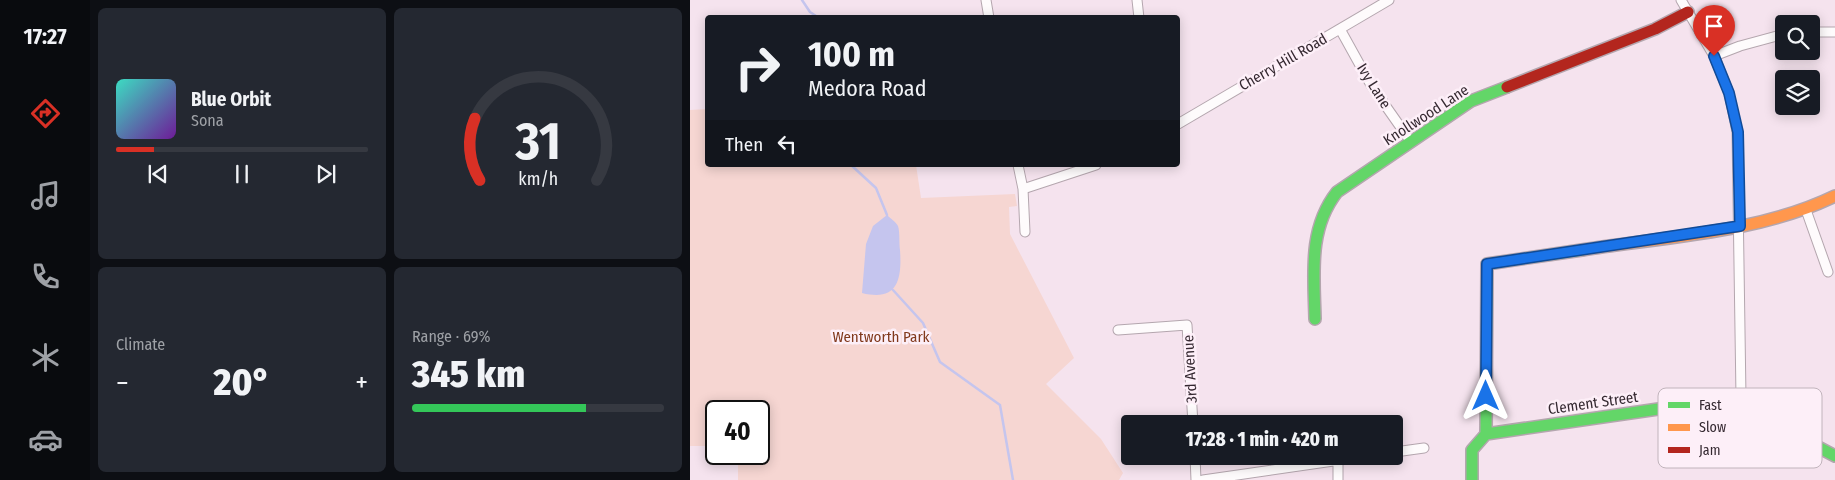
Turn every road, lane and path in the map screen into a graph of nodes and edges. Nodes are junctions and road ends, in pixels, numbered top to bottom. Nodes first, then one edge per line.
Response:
1 (986, 0) edge
2 (1136, 0) edge
3 (1389, 0) edge
4 (1681, 0) edge
5 (1688, 12) junction
6 (988, 15) edge
7 (1138, 15) edge
8 (1340, 29) junction
9 (1820, 32) edge
10 (1835, 32) edge
11 (1775, 36) edge
12 (1714, 56) junction
13 (1180, 123) edge
14 (1410, 142) junction
15 (1018, 167) edge
16 (1090, 167) edge
17 (1023, 189) junction
18 (1835, 196) edge
19 (1806, 210) junction
20 (1740, 226) junction
21 (1025, 232) dead end
22 (1828, 272) dead end
23 (1315, 319) dead end
24 (1118, 330) dead end
25 (1741, 388) edge
26 (1658, 408) edge
27 (1192, 415) edge
28 (1486, 434) junction
29 (1424, 448) dead end
30 (1822, 449) edge
31 (1403, 451) edge
32 (1835, 456) edge
33 (1195, 465) edge
34 (1310, 465) edge
35 (1338, 465) edge
36 (1196, 480) edge
37 (1203, 480) edge
38 (1338, 480) edge
39 (1472, 480) edge

1 - 6 street
2 - 7 street
3 - 8 street, Cherry Hill Road
4 - 5 street
5 - 12 street
5 - 14 street, Knollwood Lane
8 - 13 street, Cherry Hill Road
8 - 14 street, Ivy Lane
9 - 10 street
11 - 12 street
12 - 20 street
14 - 23 street, Knollwood Lane
15 - 17 street
16 - 17 street
17 - 21 street
18 - 19 street
19 - 20 street
19 - 22 street
20 - 25 street
20 - 28 street
24 - 27 street, 3rd Avenue
26 - 28 street, Clement Street
28 - 39 street
29 - 31 street
30 - 32 street
33 - 36 street
34 - 37 street
35 - 38 street

